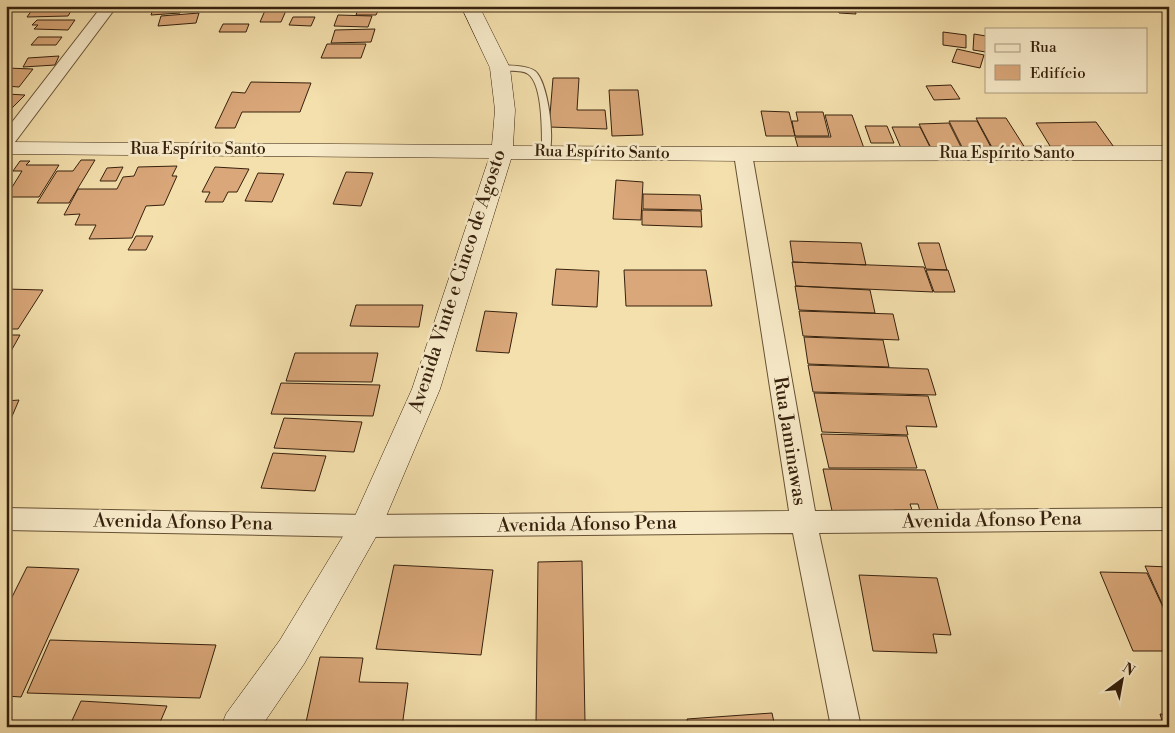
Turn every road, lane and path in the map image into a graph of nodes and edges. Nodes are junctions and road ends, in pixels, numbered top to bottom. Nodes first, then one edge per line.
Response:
1 (110, 6) edge
2 (470, 6) edge
3 (500, 68) junction
4 (6, 142) edge
5 (6, 148) edge
6 (502, 151) junction
7 (546, 151) junction
8 (1169, 153) edge
9 (743, 154) junction
10 (1169, 518) edge
11 (6, 519) edge
12 (804, 522) junction
13 (366, 526) junction
14 (239, 727) edge
15 (846, 727) edge

1 - 4 street
2 - 3 street, Avenida Vinte e Cinco de Agosto
3 - 6 street, Avenida Vinte e Cinco de Agosto
3 - 7 lane
5 - 6 street, Rua Espírito Santo
6 - 7 street, Rua Espírito Santo
6 - 13 street, Avenida Vinte e Cinco de Agosto
7 - 9 street, Rua Espírito Santo
8 - 9 street, Rua Espírito Santo
9 - 12 street, Rua Jaminawas
10 - 12 street, Avenida Afonso Pena
11 - 13 street, Avenida Afonso Pena
12 - 13 street, Avenida Afonso Pena
12 - 15 street, Rua Jaminawas
13 - 14 street, Avenida Vinte e Cinco de Agosto

